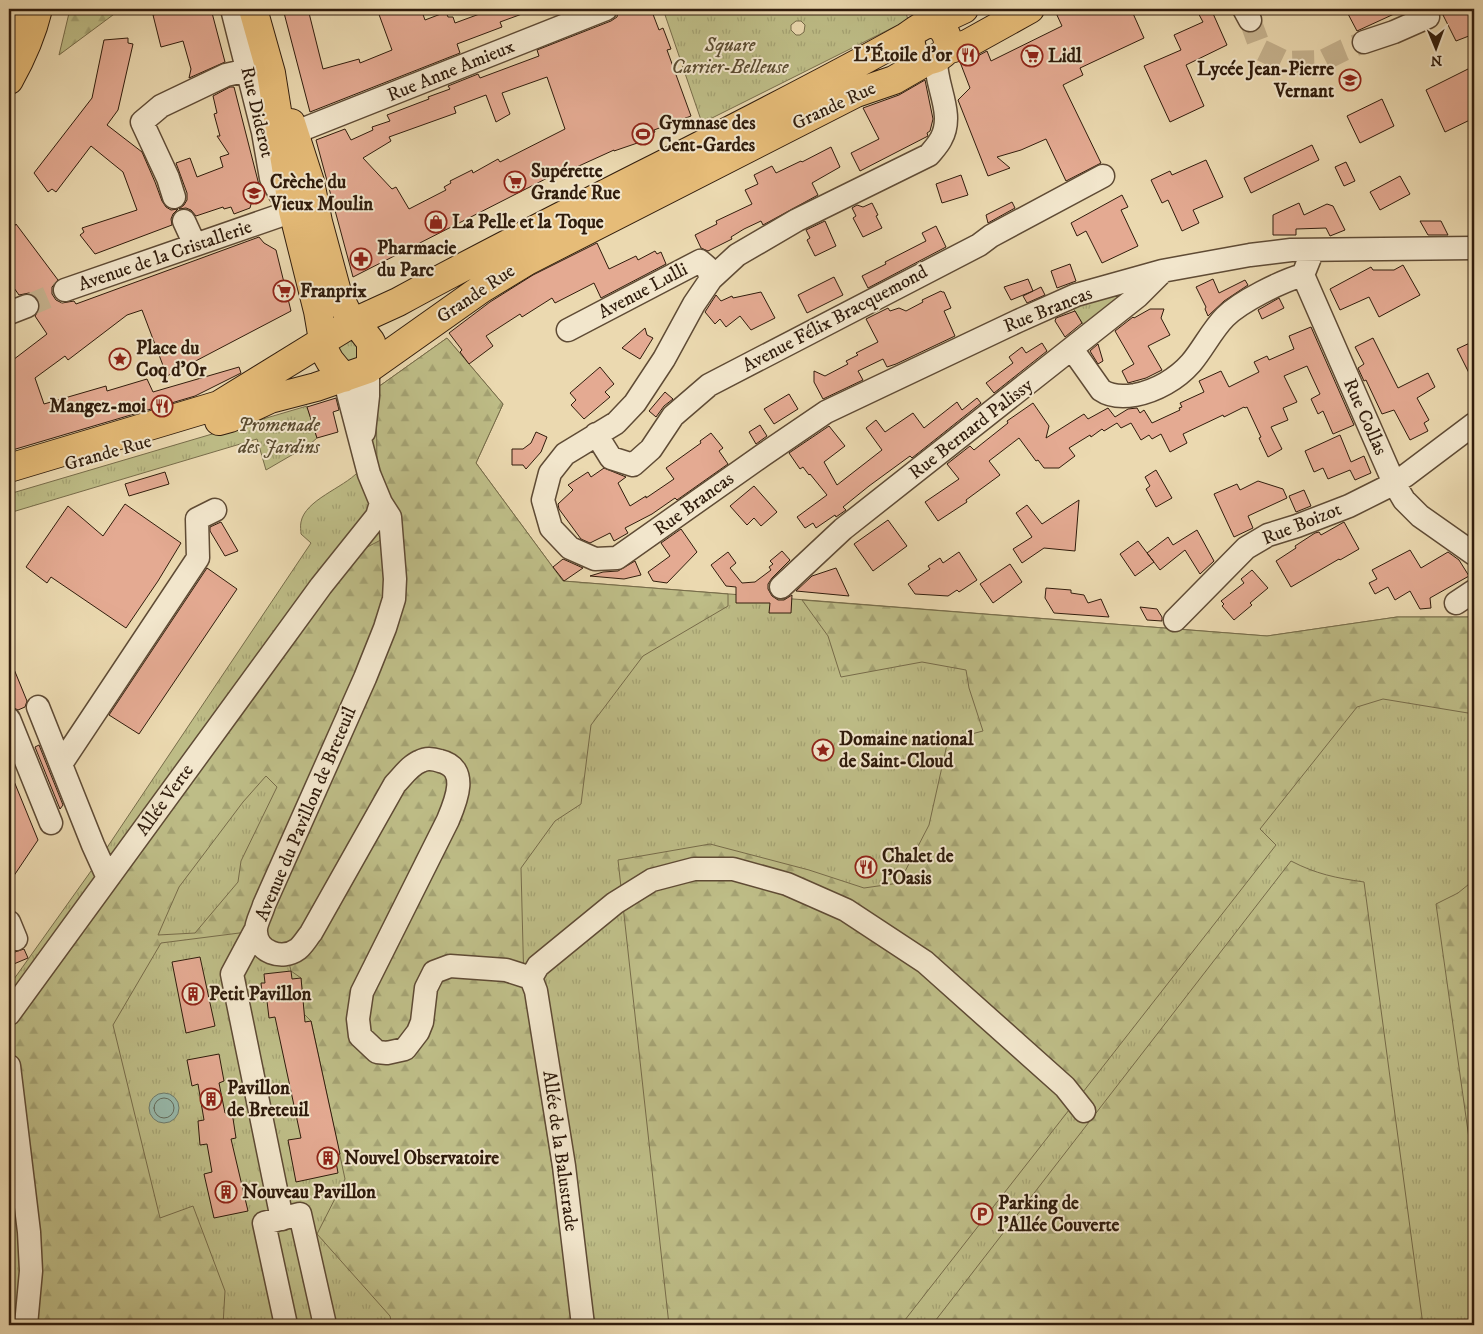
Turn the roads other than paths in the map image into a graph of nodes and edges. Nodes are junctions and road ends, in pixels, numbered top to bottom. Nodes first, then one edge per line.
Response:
1 (16, 9) edge
2 (38, 9) edge
3 (232, 9) edge
4 (253, 9) edge
5 (606, 9) edge
6 (964, 9) edge
7 (1030, 9) edge
8 (1425, 9) edge
9 (922, 23) edge
10 (9, 29) edge
11 (1364, 42) tunnel mouth
12 (937, 57) junction
13 (259, 71) junction
14 (9, 80) edge
15 (297, 135) junction
16 (1103, 176) dead end
17 (310, 182) junction
18 (174, 197) dead end
19 (293, 211) junction
20 (184, 221) dead end
21 (318, 222) junction
22 (194, 245) junction
23 (1474, 248) edge
24 (1313, 250) junction
25 (1162, 271) junction
26 (1303, 275) junction
27 (711, 279) junction
28 (66, 290) tunnel mouth
29 (352, 323) junction
30 (568, 330) dead end
31 (323, 340) junction
32 (1072, 349) junction
33 (356, 373) junction
34 (1474, 424) edge
35 (596, 434) junction
36 (9, 468) edge
37 (9, 482) edge
38 (1394, 483) junction
39 (215, 510) dead end
40 (383, 522) junction
41 (1474, 554) edge
42 (781, 587) dead end
43 (1474, 591) edge
44 (1456, 603) dead end
45 (1175, 620) dead end
46 (38, 707) dead end
47 (9, 719) edge
48 (16, 757) edge
49 (61, 764) junction
50 (51, 823) dead end
51 (108, 878) junction
52 (256, 931) junction
53 (531, 978) junction
54 (9, 1014) edge
55 (9, 1066) edge
56 (1084, 1111) dead end
57 (282, 1219) junction
58 (26, 1325) edge
59 (286, 1325) edge
60 (325, 1325) edge
61 (583, 1325) edge

1 - 10 main road
2 - 14 main road
3 - 13 street, Rue Diderot
4 - 13 main road
5 - 15 street, Rue Anne Amieux
6 - 9 main road, Grande Rue
7 - 12 main road, Grande Rue
8 - 11 street
9 - 12 main road
9 - 29 main road, Grande Rue
12 - 27 street, Rue Brancas
12 - 33 main road, Grande Rue
13 - 15 main road
13 - 18 street
13 - 19 main road
15 - 17 main road
16 - 35 street, Avenue Félix Bracquemond
17 - 19 street
17 - 21 main road
19 - 21 main road
19 - 22 street, Avenue de la Cristallerie
19 - 31 main road
20 - 22 street
21 - 29 main road
22 - 28 street, Avenue de la Cristallerie
23 - 24 street, Rue Brancas
24 - 25 street, Rue Brancas
24 - 26 street
25 - 32 street, Rue Bernard Palissy
25 - 35 street, Rue Brancas
26 - 32 street
26 - 38 street, Rue Collas
27 - 30 street, Avenue Lulli
27 - 35 street, Rue Brancas
29 - 31 main road, Grande Rue
29 - 33 main road
31 - 33 main road
31 - 36 main road, Grande Rue
32 - 42 street, Rue Bernard Palissy
33 - 37 main road, Grande Rue
33 - 40 street
34 - 38 street, Rue Boizot
38 - 41 street, Rue Collas
38 - 45 street, Rue Boizot
39 - 49 street
40 - 51 street, Allée Verte
40 - 52 street, Avenue du Pavillon de Breteuil
43 - 44 street
46 - 49 street
47 - 48 street
48 - 50 street
49 - 51 street
51 - 54 street, Allée Verte
52 - 53 street, Avenue du Pavillon de Breteuil
52 - 57 street
53 - 56 street
53 - 61 street, Allée de la Balustrade
55 - 58 street
57 - 59 street
57 - 60 street

